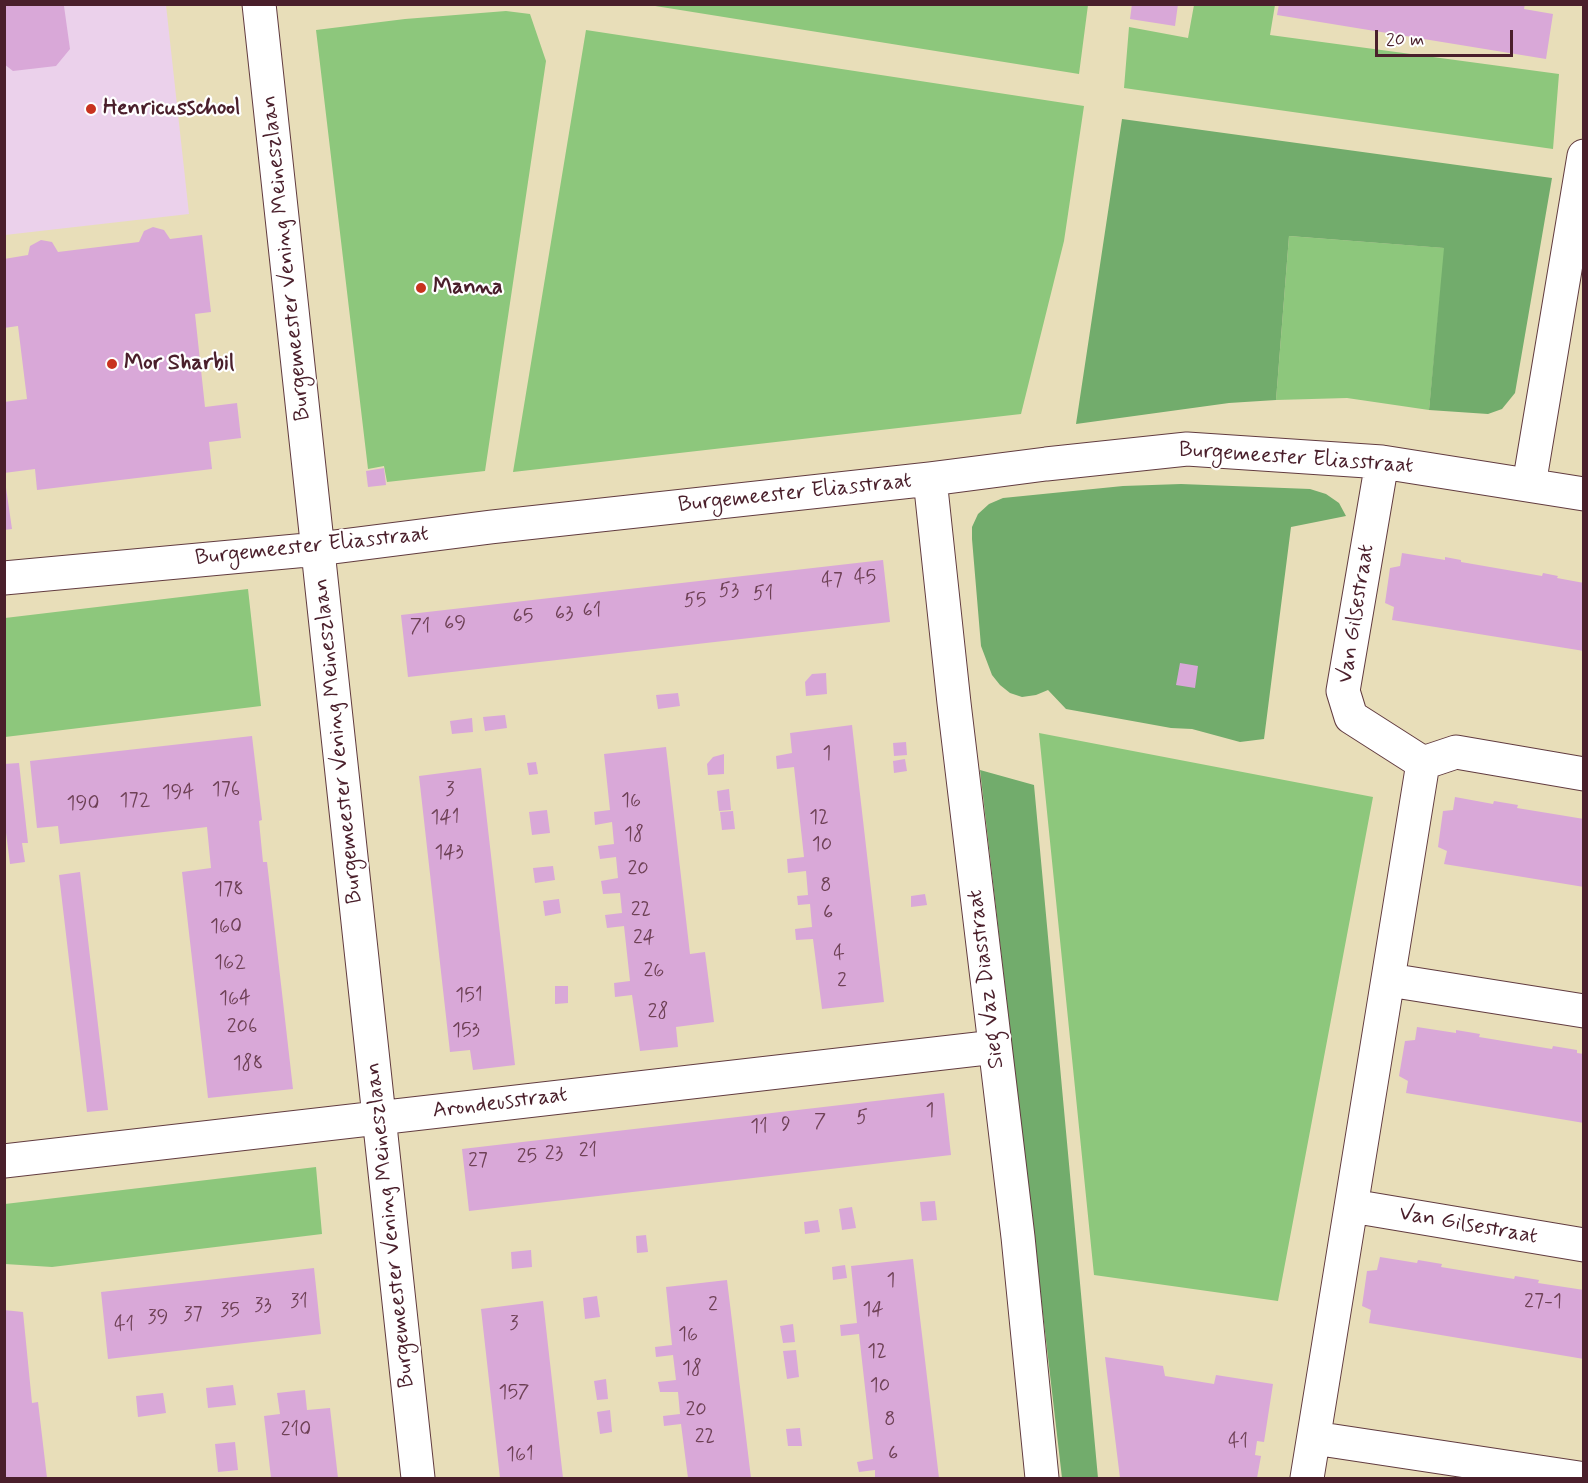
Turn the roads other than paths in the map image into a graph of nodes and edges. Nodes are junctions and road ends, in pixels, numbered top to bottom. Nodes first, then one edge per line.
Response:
1 (259, 4) edge
2 (1584, 156) edge
3 (1382, 462) junction
4 (930, 479) junction
5 (1529, 485) junction
6 (1584, 494) edge
7 (318, 549) junction
8 (4, 578) edge
9 (1424, 763) junction
10 (1584, 774) edge
11 (1389, 980) junction
12 (1584, 1011) edge
13 (994, 1047) junction
14 (379, 1118) junction
15 (4, 1161) edge
16 (1352, 1206) junction
17 (1584, 1245) edge
18 (1314, 1438) junction
19 (418, 1479) edge
20 (1042, 1479) edge
21 (1307, 1479) edge
22 (1579, 1479) edge

1 - 7 street, Burgemeester Vening Meineszlaan
2 - 5 street
3 - 4 street, Burgemeester Eliasstraat
3 - 5 street, Burgemeester Eliasstraat
3 - 9 street, Van Gilsestraat
4 - 7 street, Burgemeester Eliasstraat
4 - 13 street, Sieg Vaz Diasstraat
5 - 6 street, Burgemeester Eliasstraat
7 - 8 street, Burgemeester Eliasstraat
7 - 14 street, Burgemeester Vening Meineszlaan
9 - 10 street
9 - 11 street
11 - 12 street
11 - 16 street
13 - 14 street, Arondeusstraat
13 - 20 street, Sieg Vaz Diasstraat
14 - 15 street, Arondeusstraat
14 - 19 street, Burgemeester Vening Meineszlaan
16 - 17 street, Van Gilsestraat
16 - 18 street
18 - 21 street
18 - 22 street

